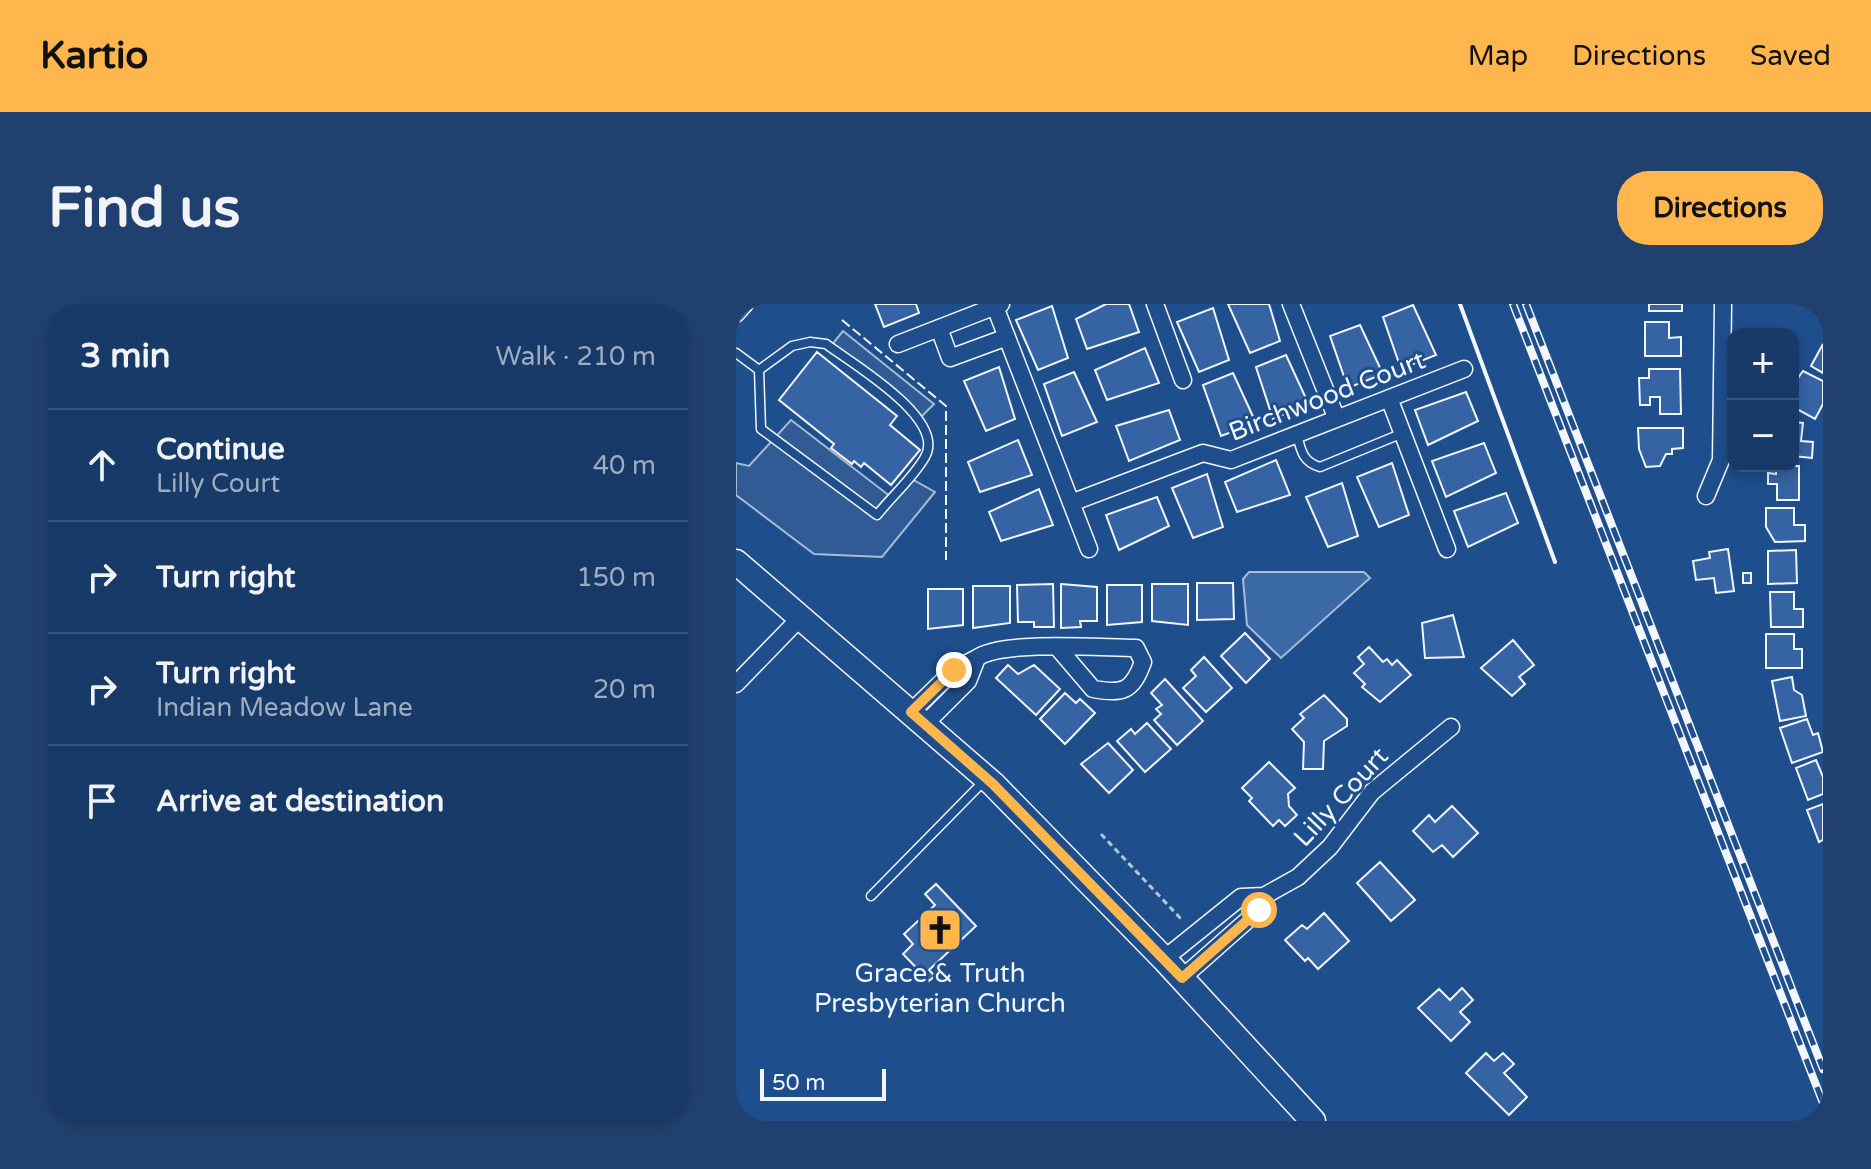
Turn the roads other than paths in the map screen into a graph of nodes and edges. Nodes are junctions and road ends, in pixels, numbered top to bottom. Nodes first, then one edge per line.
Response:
1 (745, 304) edge
2 (1291, 304) edge
3 (1723, 304) edge
4 (997, 305) edge
5 (1158, 305) edge
6 (736, 314) edge
7 (939, 328) junction
8 (1007, 337) junction
9 (898, 344) dead end
10 (736, 353) edge
11 (1464, 369) dead end
12 (759, 370) junction
13 (1183, 380) dead end
14 (1389, 398) junction
15 (1336, 417) junction
16 (1403, 433) junction
17 (1297, 435) junction
18 (1706, 496) dead end
19 (1071, 503) junction
20 (1089, 549) dead end
21 (1447, 549) dead end
22 (736, 562) edge
23 (800, 618) junction
24 (1058, 648) junction
25 (736, 684) edge
26 (918, 718) junction
27 (1451, 727) dead end
28 (987, 779) junction
29 (871, 896) dead end
30 (1264, 896) junction
31 (1164, 959) junction
32 (1182, 978) junction
33 (1313, 1121) edge

1 - 6 street
2 - 15 street
3 - 18 street
4 - 7 street
4 - 8 street
5 - 13 street
7 - 8 street
7 - 9 street
8 - 19 street
10 - 12 lane
11 - 14 street, Birchwood Court
12 - 12 lane
14 - 15 street, Birchwood Court
14 - 16 street
15 - 17 street, Birchwood Court
16 - 17 lane
16 - 21 street
17 - 19 street, Birchwood Court
19 - 20 street
22 - 23 main road
23 - 25 street
23 - 26 main road
24 - 24 street
24 - 26 street
26 - 28 main road
27 - 30 street, Lilly Court
28 - 29 lane
28 - 31 main road
30 - 31 street, Lilly Court
30 - 32 street, Lilly Court
31 - 32 main road
32 - 33 main road

